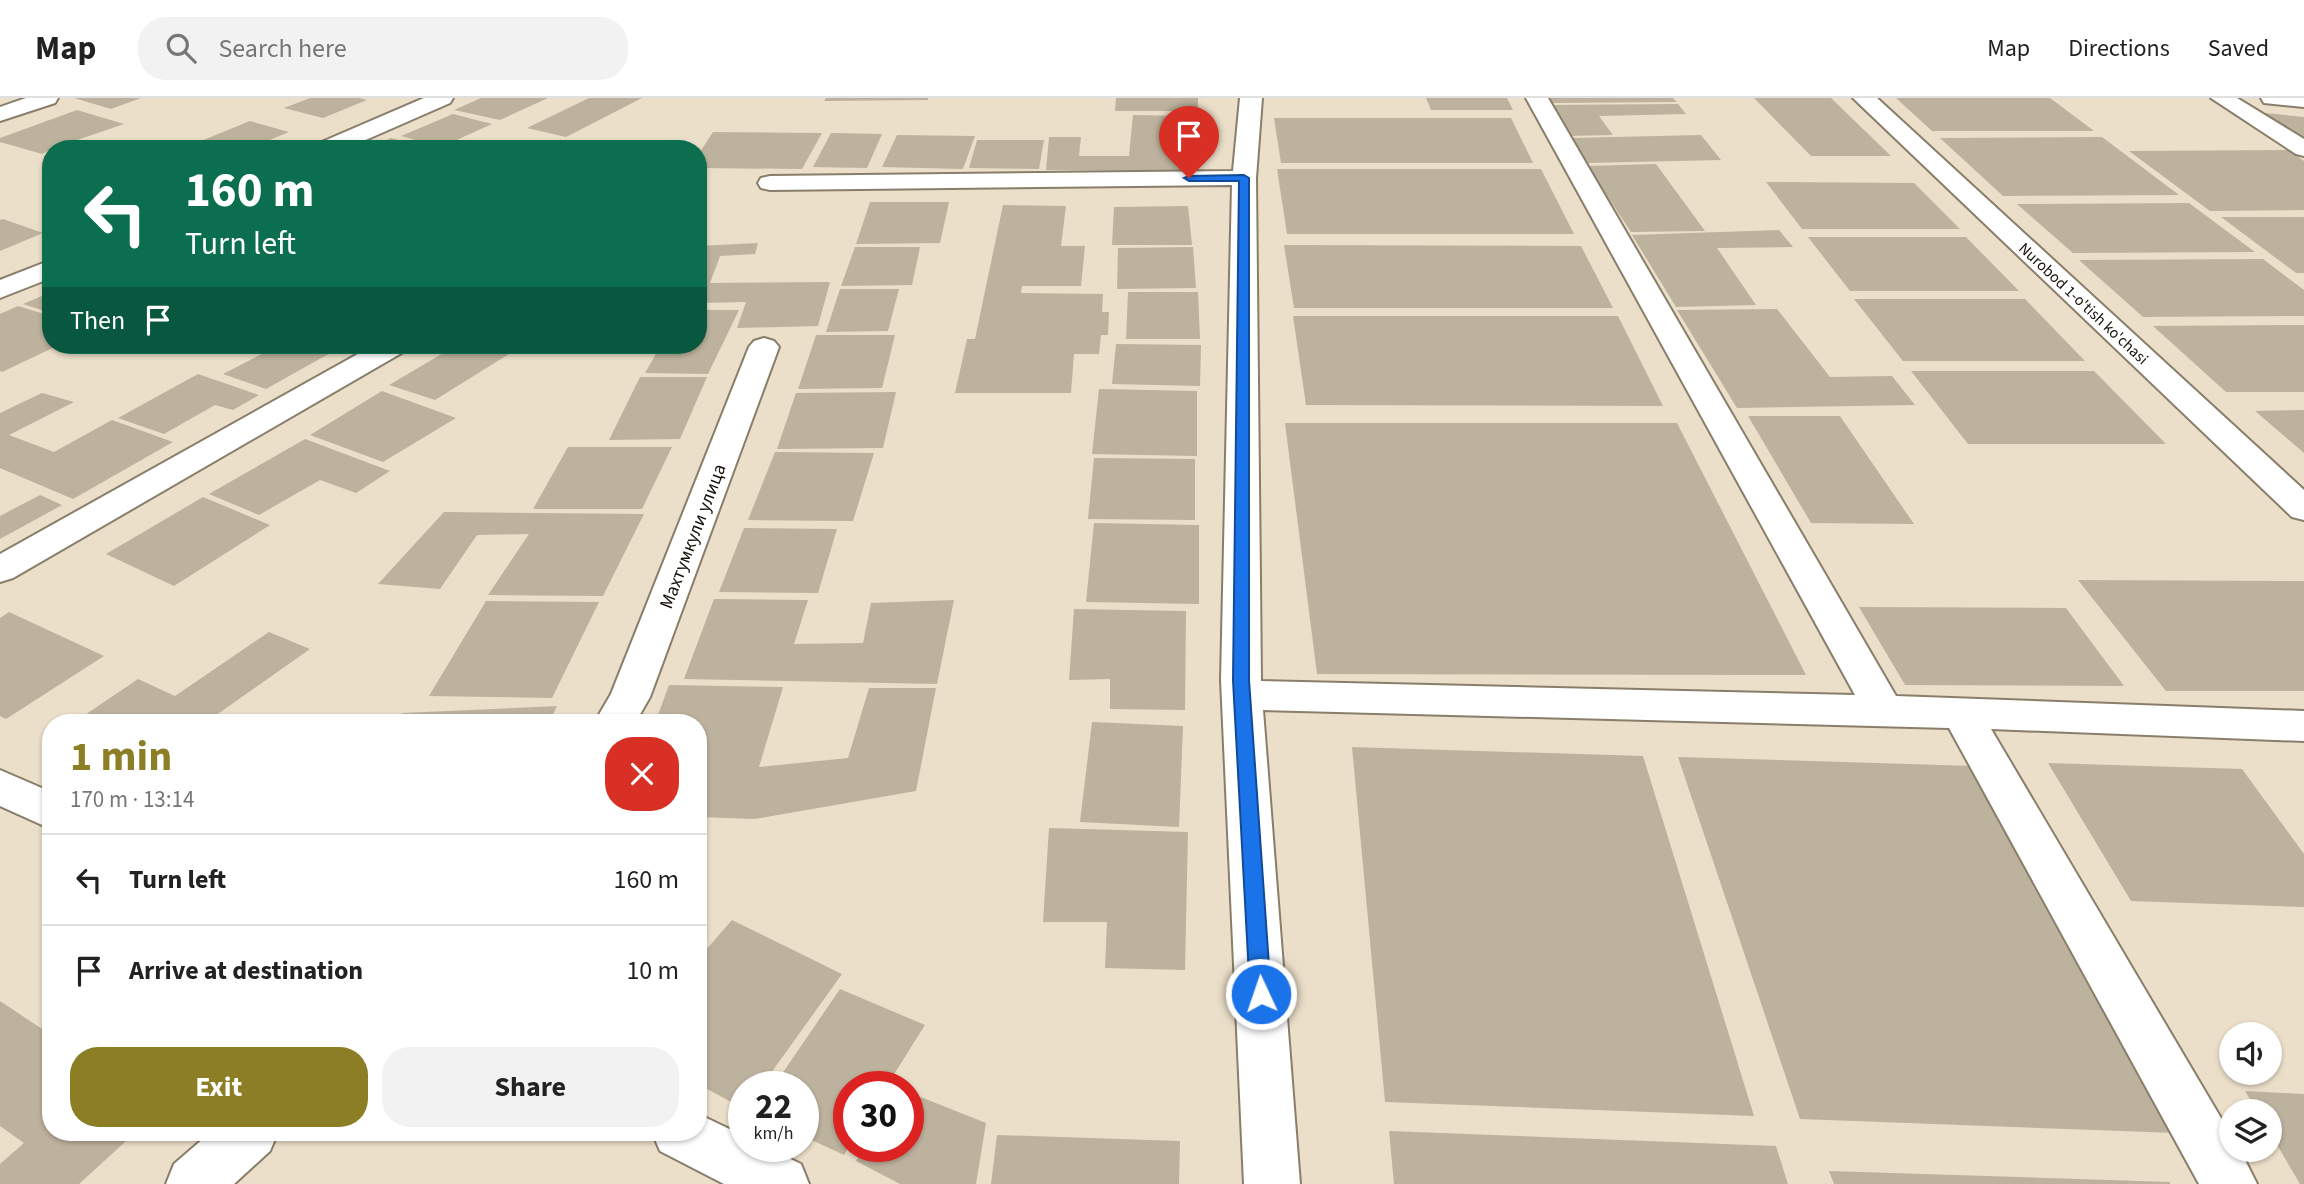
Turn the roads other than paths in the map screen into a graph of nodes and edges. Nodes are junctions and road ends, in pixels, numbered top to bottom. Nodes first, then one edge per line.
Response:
1 (47, 98) edge
2 (442, 98) edge
3 (1251, 98) edge
4 (1537, 98) edge
5 (1864, 98) edge
6 (2222, 98) edge
7 (2273, 98) edge
8 (2304, 101) edge
9 (0, 114) edge
10 (346, 140) edge
11 (2304, 149) edge
12 (1244, 178) junction
13 (770, 183) dead end
14 (42, 272) edge
15 (0, 290) edge
16 (764, 347) dead end
17 (379, 354) edge
18 (2304, 509) edge
19 (0, 570) edge
20 (1242, 695) junction
21 (1884, 711) junction
22 (1961, 713) junction
23 (620, 714) edge
24 (2304, 726) edge
25 (0, 787) edge
26 (42, 808) edge
27 (241, 1141) edge
28 (697, 1141) edge
29 (194, 1184) edge
30 (781, 1184) edge
31 (1272, 1184) edge
32 (2229, 1184) edge

1 - 9 street
2 - 10 street
3 - 12 street
4 - 21 street
5 - 18 street, Nurobod 1-o'tish ko'chasi
6 - 11 street
7 - 8 street
12 - 13 street
12 - 20 street
14 - 15 street
16 - 23 street, Махтумкули улица
17 - 19 street
20 - 21 street
20 - 31 street
21 - 22 street
22 - 24 street
22 - 32 street
25 - 26 street
27 - 29 street
28 - 30 street

